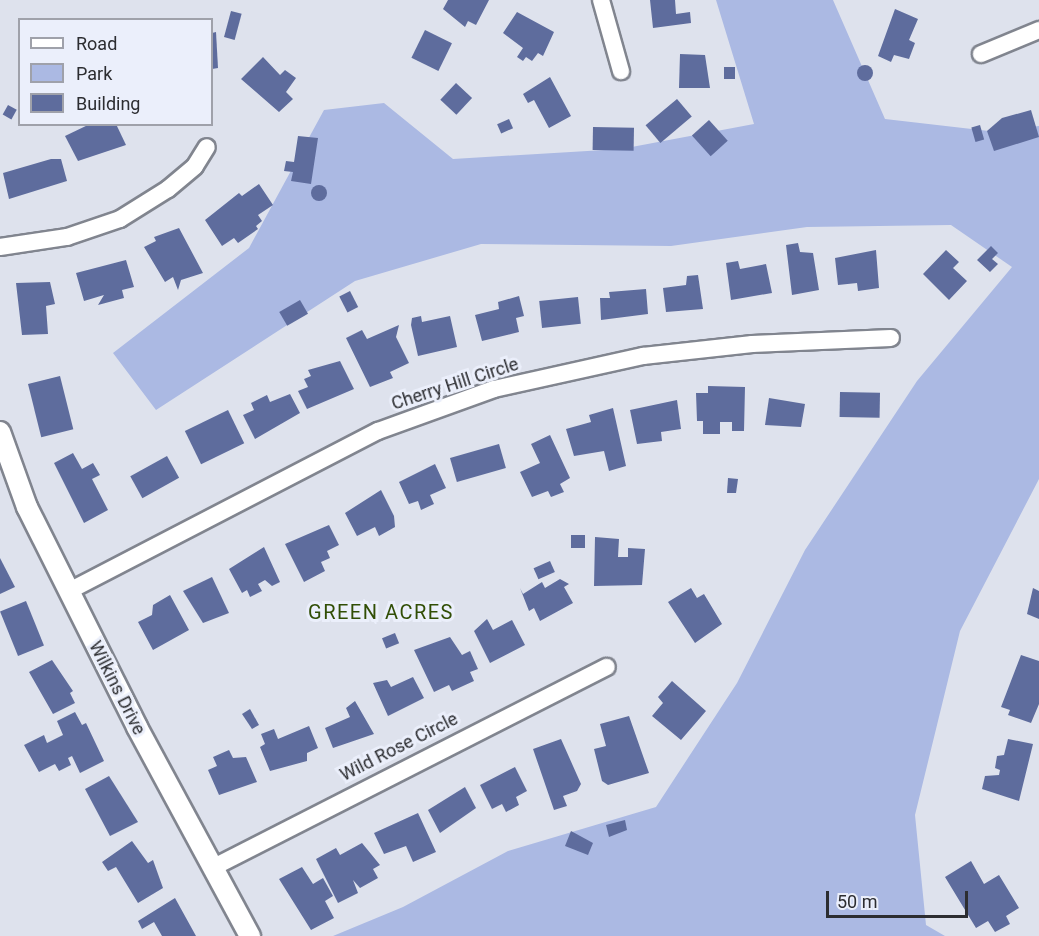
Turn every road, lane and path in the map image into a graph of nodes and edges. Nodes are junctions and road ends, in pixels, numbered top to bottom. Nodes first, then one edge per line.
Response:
1 (601, 0) edge
2 (1039, 30) edge
3 (981, 54) dead end
4 (621, 71) dead end
5 (207, 147) dead end
6 (0, 247) edge
7 (891, 338) dead end
8 (0, 432) edge
9 (69, 591) junction
10 (608, 667) dead end
11 (212, 868) junction
12 (249, 936) edge

1 - 4 street
2 - 3 street
5 - 6 street
7 - 9 street, Cherry Hill Circle
8 - 9 street, Wilkins Drive
9 - 11 street, Wilkins Drive
10 - 11 street, Wild Rose Circle
11 - 12 street, Wilkins Drive

